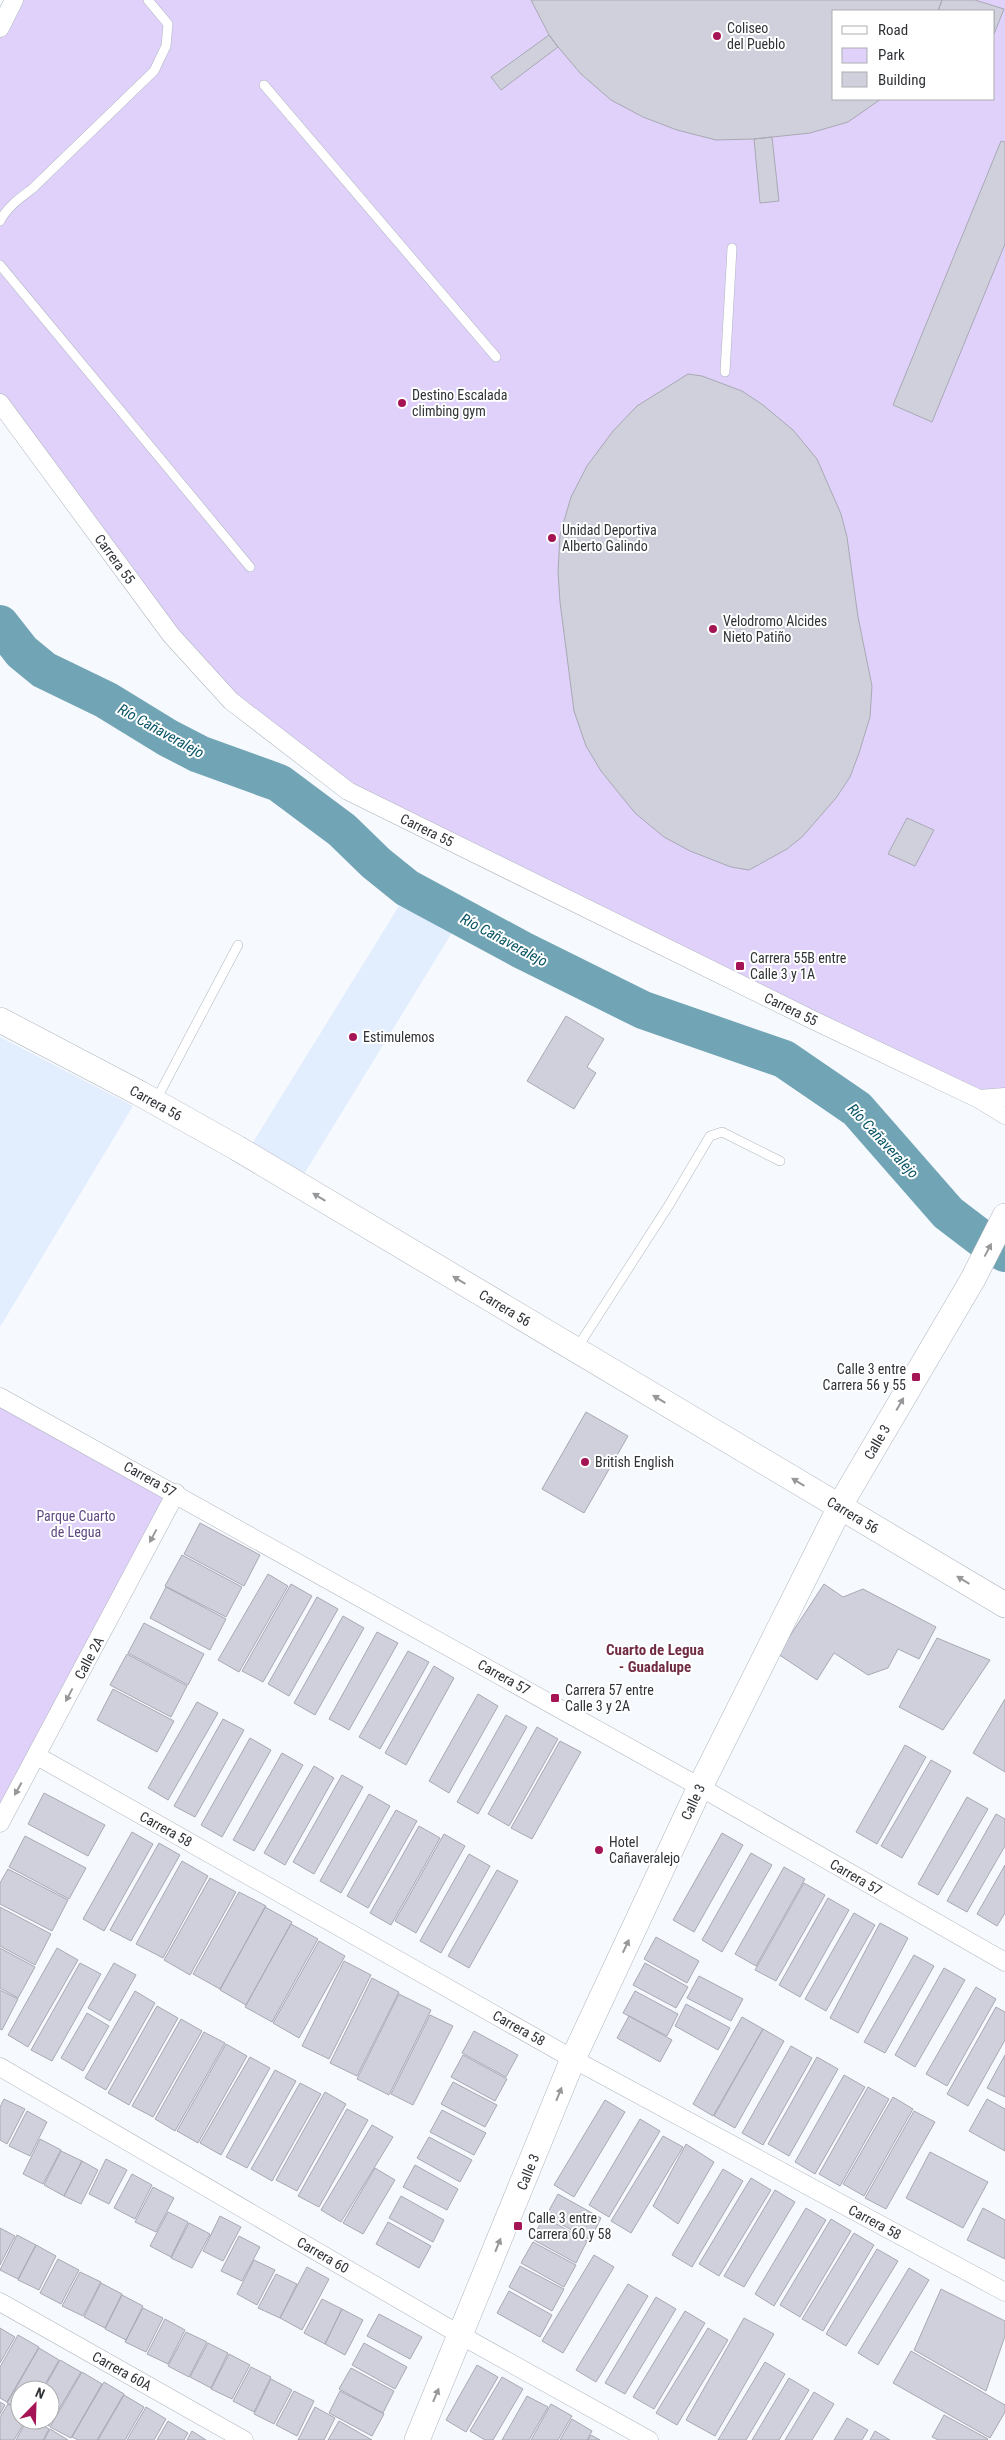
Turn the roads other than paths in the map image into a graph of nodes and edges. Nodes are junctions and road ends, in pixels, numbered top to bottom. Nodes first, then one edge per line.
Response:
1 (14, 0) edge
2 (148, 0) edge
3 (0, 28) edge
4 (264, 85) dead end
5 (0, 221) edge
6 (732, 248) dead end
7 (0, 265) edge
8 (496, 357) dead end
9 (725, 372) dead end
10 (0, 403) edge
11 (250, 568) dead end
12 (238, 945) dead end
13 (0, 1020) edge
14 (1005, 1097) edge
15 (979, 1098) junction
16 (155, 1102) junction
17 (1005, 1115) edge
18 (780, 1161) dead end
19 (1004, 1219) edge
20 (576, 1350) junction
21 (0, 1397) edge
22 (176, 1493) junction
23 (840, 1507) junction
24 (1005, 1605) edge
25 (37, 1756) junction
26 (700, 1787) junction
27 (0, 1822) edge
28 (1005, 1962) edge
29 (573, 2059) junction
30 (0, 2067) edge
31 (1005, 2292) edge
32 (0, 2302) edge
33 (462, 2336) junction
34 (244, 2440) edge
35 (417, 2440) edge
36 (649, 2440) edge

1 - 3 street
2 - 5 lane
4 - 8 lane
6 - 9 lane
7 - 11 lane
10 - 15 street, Carrera 55
12 - 16 lane
13 - 16 street, Carrera 56
14 - 15 street, Carrera 55
15 - 17 street, Carrera 55
20 -> 16 street, Carrera 56
18 - 20 lane
23 -> 19 street, Calle 3
23 -> 20 street, Carrera 56
21 - 22 street, Carrera 57
22 -> 25 street, Calle 2A
22 - 26 street, Carrera 57
24 -> 23 street, Carrera 56
23 - 26 street, Calle 3
25 -> 27 street, Calle 2A
25 - 29 street, Carrera 58
26 - 28 street, Carrera 57
29 -> 26 street, Calle 3
29 - 31 street, Carrera 58
33 -> 29 street, Calle 3
30 - 33 street, Carrera 60
32 - 34 street, Carrera 60A
35 -> 33 street, Calle 3
33 - 36 street, Carrera 60

